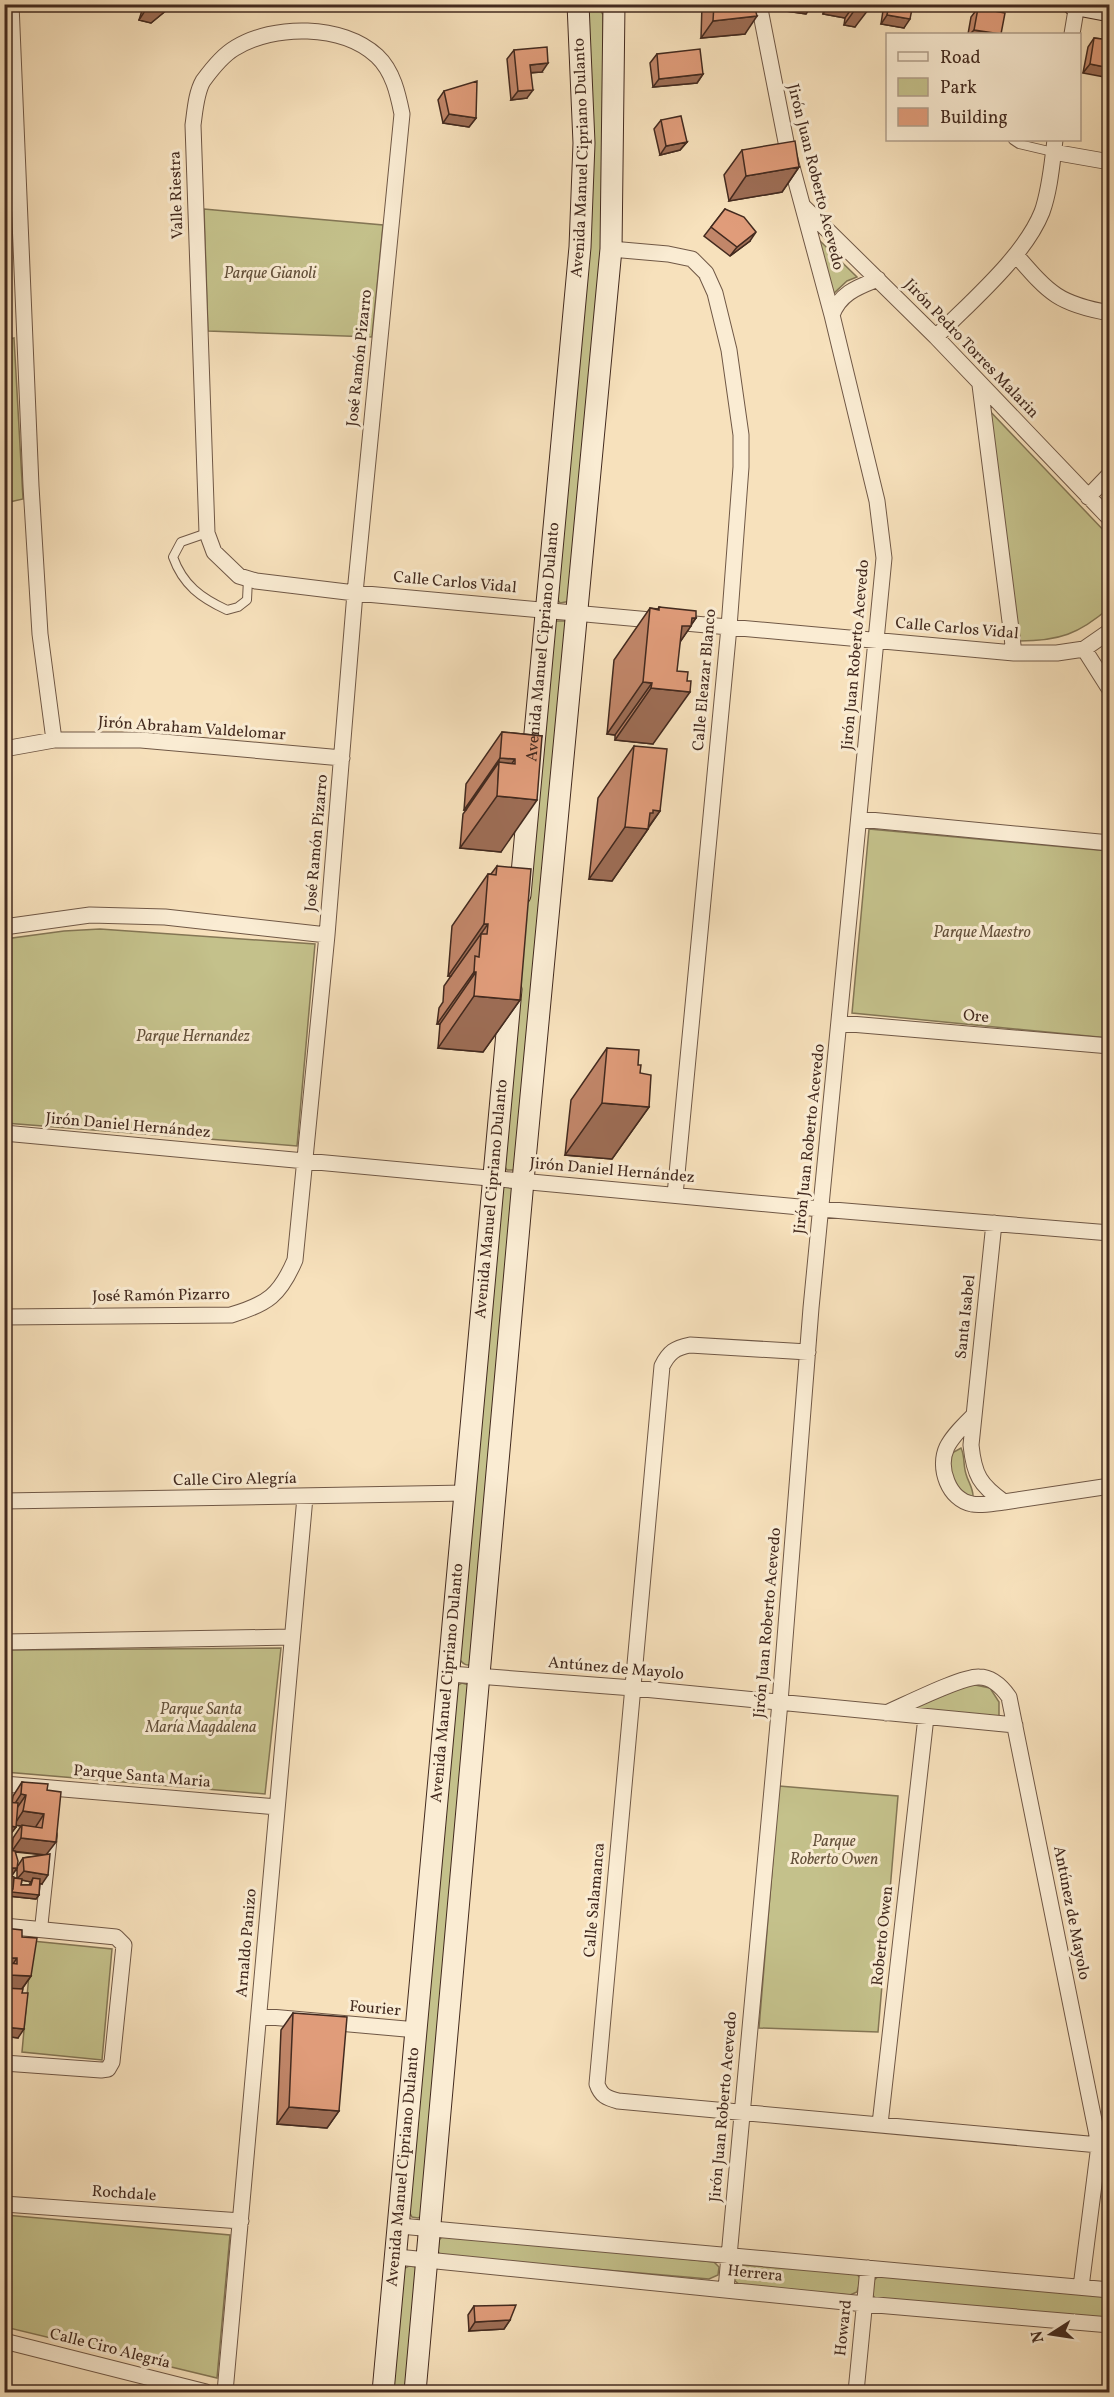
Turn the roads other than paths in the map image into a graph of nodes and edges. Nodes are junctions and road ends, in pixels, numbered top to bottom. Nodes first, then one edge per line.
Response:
1 (11, 4) edge
2 (578, 4) edge
3 (614, 4) edge
4 (759, 4) edge
5 (1076, 5) edge
6 (1110, 11) edge
7 (1072, 33) edge
8 (402, 114) joint
9 (1014, 141) edge
10 (1054, 146) edge
11 (1110, 162) edge
12 (11, 185) edge
13 (804, 207) junction
14 (611, 249) junction
15 (1016, 255) junction
16 (878, 279) junction
17 (1110, 313) edge
18 (832, 315) junction
19 (936, 337) junction
20 (980, 385) junction
21 (1110, 474) edge
22 (1088, 497) junction
23 (1110, 519) edge
24 (207, 533) junction
25 (226, 566) joint
26 (248, 579) junction
27 (355, 593) junction
28 (546, 609) junction
29 (576, 613) junction
30 (729, 627) junction
31 (1110, 631) edge
32 (875, 640) junction
33 (1084, 649) junction
34 (1014, 653) junction
35 (1110, 690) edge
36 (54, 740) junction
37 (4, 749) edge
38 (342, 758) junction
39 (859, 819) junction
40 (1110, 843) edge
41 (518, 914) edge
42 (4, 927) edge
43 (327, 935) junction
44 (513, 972) edge
45 (839, 1023) junction
46 (1110, 1046) edge
47 (4, 1133) edge
48 (305, 1160) junction
49 (494, 1179) junction
50 (523, 1181) junction
51 (675, 1195) junction
52 (821, 1209) junction
53 (994, 1223) junction
54 (1110, 1233) edge
55 (4, 1317) edge
56 (808, 1352) junction
57 (974, 1415) junction
58 (1110, 1486) edge
59 (466, 1493) junction
60 (304, 1497) junction
61 (4, 1501) edge
62 (1004, 1502) junction
63 (292, 1637) junction
64 (4, 1642) edge
65 (450, 1674) junction
66 (480, 1676) junction
67 (633, 1688) junction
68 (780, 1702) junction
69 (886, 1713) junction
70 (926, 1717) junction
71 (1016, 1725) junction
72 (4, 1784) edge
73 (277, 1807) junction
74 (52, 1823) edge
75 (4, 1926) edge
76 (41, 1929) junction
77 (259, 2016) junction
78 (417, 2030) junction
79 (4, 2063) edge
80 (742, 2113) junction
81 (880, 2124) junction
82 (1099, 2145) junction
83 (4, 2204) edge
84 (241, 2221) junction
85 (400, 2226) junction
86 (430, 2229) junction
87 (729, 2255) junction
88 (397, 2257) junction
89 (427, 2260) junction
90 (868, 2268) junction
91 (1081, 2287) junction
92 (726, 2289) junction
93 (1110, 2290) edge
94 (865, 2304) junction
95 (1110, 2325) edge
96 (4, 2341) edge
97 (206, 2392) edge
98 (225, 2392) edge
99 (383, 2392) edge
100 (415, 2392) edge
101 (856, 2392) edge

1 - 12 street
2 - 28 main road, Avenida Manuel Cipriano Dulanto
3 - 14 main road, Avenida Manuel Cipriano Dulanto
4 - 13 street, Jirón Juan Roberto Acevedo
5 - 6 main road
5 - 7 street
8 - 24 street, Valle Riestra
8 - 27 street, José Ramón Pizarro
9 - 10 lane
10 - 11 street
10 - 15 street
12 - 36 street
13 - 16 street, Jirón Pedro Torres Malarin
13 - 18 street, Jirón Juan Roberto Acevedo
14 - 29 main road, Avenida Manuel Cipriano Dulanto
14 - 30 street, Calle Eleazar Blanco
15 - 17 street
15 - 19 street
16 - 18 street
16 - 19 street, Jirón Pedro Torres Malarin
18 - 32 street, Jirón Juan Roberto Acevedo
19 - 20 street, Jirón Pedro Torres Malarin
20 - 22 street, Jirón Pedro Torres Malarin
20 - 34 street
21 - 22 street
22 - 23 street, Jirón Pedro Torres Malarin
24 - 25 street, Valle Riestra
24 - 26 lane
25 - 26 street, Calle Carlos Vidal
26 - 27 street, Calle Carlos Vidal
27 - 28 street, Calle Carlos Vidal
27 - 38 street, José Ramón Pizarro
28 - 29 street, Calle Carlos Vidal
28 - 41 main road, Avenida Manuel Cipriano Dulanto
29 - 30 street, Calle Carlos Vidal
29 - 50 main road, Avenida Manuel Cipriano Dulanto
30 - 32 street, Calle Carlos Vidal
30 - 51 street, Calle Eleazar Blanco
31 - 33 street, Calle Carlos Vidal
32 - 34 street, Calle Carlos Vidal
32 - 39 street, Jirón Juan Roberto Acevedo
33 - 34 street, Calle Carlos Vidal
33 - 35 street
36 - 37 street, Jirón Abraham Valdelomar
36 - 38 street, Jirón Abraham Valdelomar
38 - 43 street, José Ramón Pizarro
39 - 40 street
39 - 45 street, Jirón Juan Roberto Acevedo
42 - 43 street
43 - 48 street, José Ramón Pizarro
44 - 49 main road, Avenida Manuel Cipriano Dulanto
45 - 46 street, Ore
45 - 52 street, Jirón Juan Roberto Acevedo
47 - 48 street, Jirón Daniel Hernández
48 - 49 street, Jirón Daniel Hernández
48 - 55 street, José Ramón Pizarro
49 - 50 street, Jirón Daniel Hernández
49 - 59 main road, Avenida Manuel Cipriano Dulanto
50 - 51 street, Jirón Daniel Hernández
50 - 66 main road, Avenida Manuel Cipriano Dulanto
51 - 52 street, Jirón Daniel Hernández
52 - 53 street, Jirón Daniel Hernández
52 - 56 street, Jirón Juan Roberto Acevedo
53 - 54 street, Jirón Daniel Hernández
53 - 57 street, Santa Isabel
56 - 67 street, Calle Salamanca
56 - 68 street, Jirón Juan Roberto Acevedo
57 - 62 street, Santa Isabel
57 - 62 street
58 - 62 street
59 - 60 street, Calle Ciro Alegría
59 - 65 main road, Avenida Manuel Cipriano Dulanto
60 - 61 street, Calle Ciro Alegría
60 - 63 street, Arnaldo Panizo
63 - 64 street
63 - 73 street, Arnaldo Panizo
65 - 66 street, Antúnez de Mayolo
65 - 78 main road, Avenida Manuel Cipriano Dulanto
66 - 67 street, Antúnez de Mayolo
66 - 86 main road, Avenida Manuel Cipriano Dulanto
67 - 68 street, Antúnez de Mayolo
67 - 80 street, Calle Salamanca
68 - 69 street, Antúnez de Mayolo
68 - 80 street, Jirón Juan Roberto Acevedo
69 - 70 street, Antúnez de Mayolo
69 - 71 street, Antúnez de Mayolo
70 - 71 street, Antúnez de Mayolo
70 - 81 street, Roberto Owen
71 - 82 street, Antúnez de Mayolo
72 - 73 street, Parque Santa Maria
73 - 77 street, Arnaldo Panizo
74 - 76 street
75 - 76 street
76 - 79 street
77 - 78 street, Fourier
77 - 84 street, Arnaldo Panizo
78 - 85 main road, Avenida Manuel Cipriano Dulanto
80 - 81 street, Calle Salamanca
80 - 87 street, Jirón Juan Roberto Acevedo
81 - 82 street, Calle Salamanca
82 - 91 street, Antúnez de Mayolo
83 - 84 street, Rochdale
84 - 98 street, Arnaldo Panizo
85 - 86 street, Herrera
85 - 88 main road, Avenida Manuel Cipriano Dulanto
86 - 87 street, Herrera
86 - 89 main road, Avenida Manuel Cipriano Dulanto
87 - 90 street, Herrera
87 - 92 street, Jirón Juan Roberto Acevedo
88 - 89 street, Herrera
88 - 99 main road, Avenida Manuel Cipriano Dulanto
89 - 92 street, Herrera
89 - 100 main road, Avenida Manuel Cipriano Dulanto
90 - 91 street, Herrera
90 - 94 street, Howard
91 - 93 street, Herrera
92 - 94 street, Herrera
94 - 95 street, Herrera
94 - 101 street, Howard
96 - 97 street, Calle Ciro Alegría

